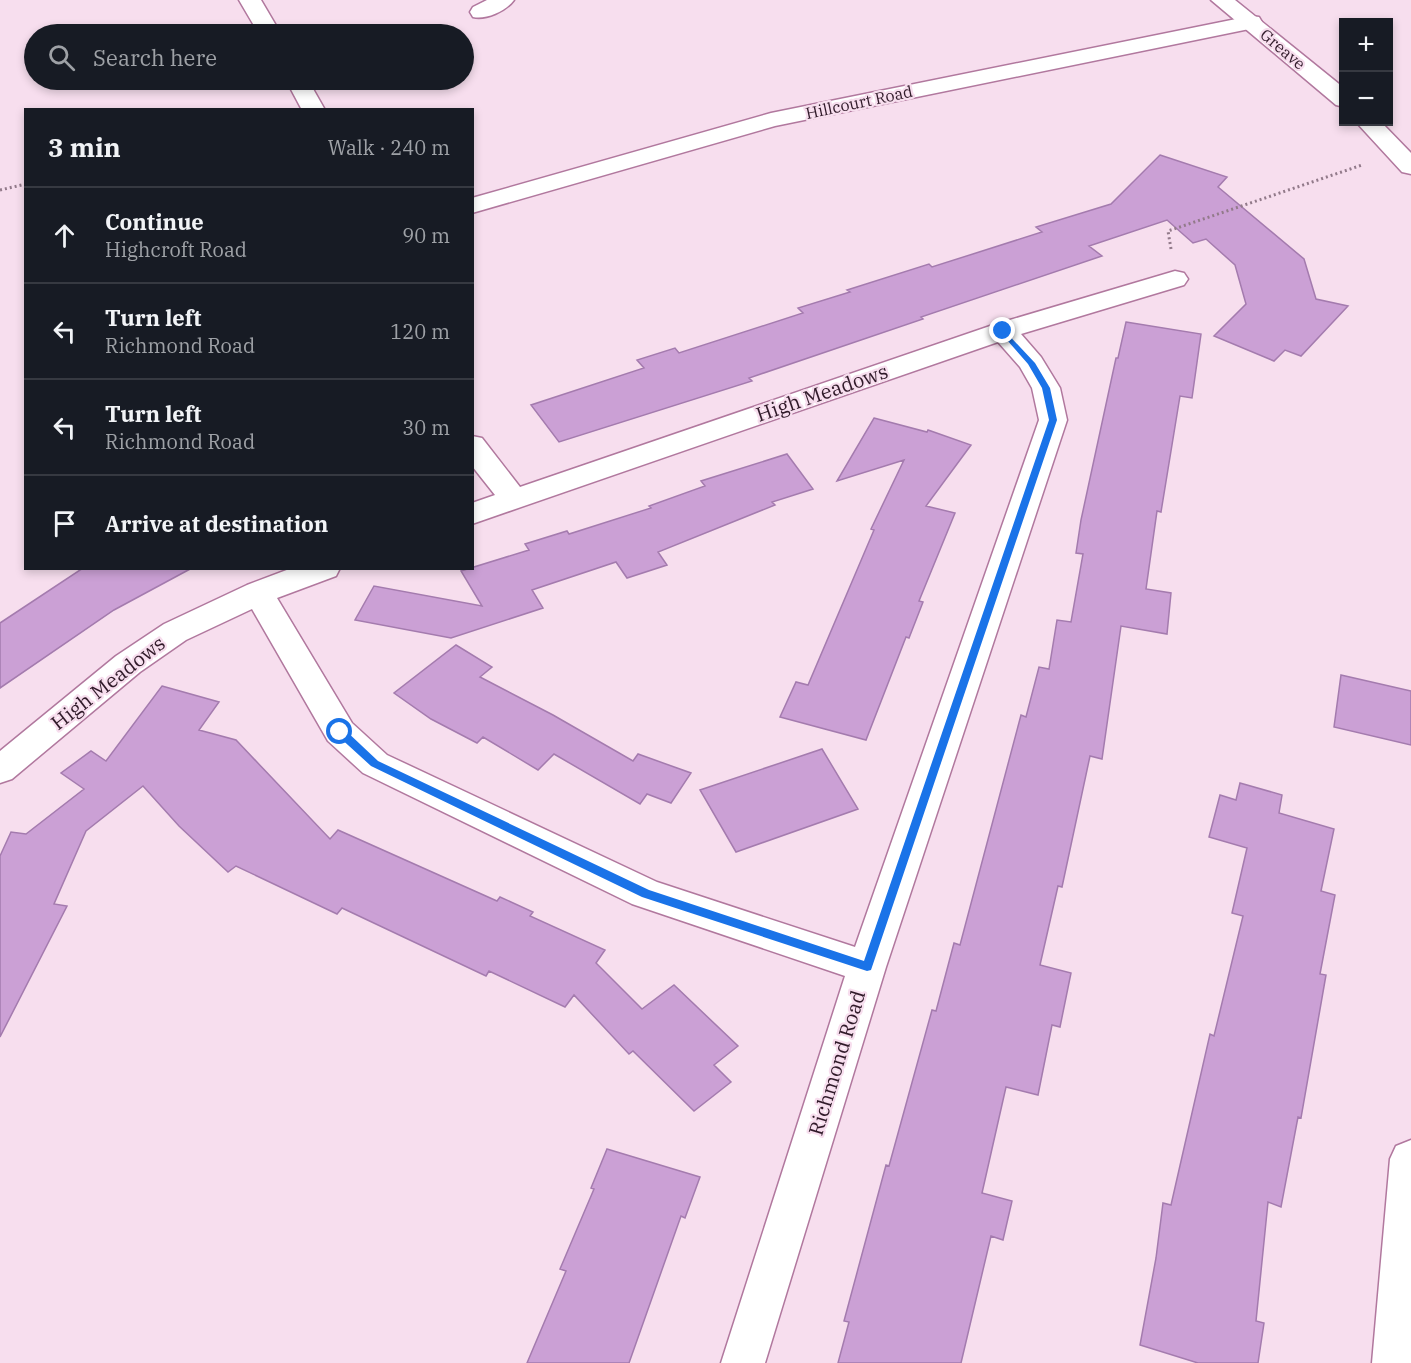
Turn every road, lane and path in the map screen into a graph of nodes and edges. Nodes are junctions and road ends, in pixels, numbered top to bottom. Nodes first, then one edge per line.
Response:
1 (250, 0) edge
2 (503, 0) edge
3 (1222, 0) edge
4 (481, 12) dead end
5 (1251, 22) junction
6 (264, 24) edge
7 (303, 90) edge
8 (1339, 96) edge
9 (313, 108) edge
10 (1372, 126) edge
11 (1404, 160) edge
12 (24, 184) edge
13 (0, 190) edge
14 (474, 205) edge
15 (1174, 279) joint
16 (1003, 331) junction
17 (474, 448) edge
18 (514, 499) junction
19 (474, 513) edge
20 (320, 570) edge
21 (258, 593) junction
22 (0, 770) edge
23 (867, 967) junction
24 (1411, 1159) edge
25 (743, 1363) edge
26 (1394, 1363) edge

1 - 6 street
2 - 4 street
3 - 5 street, Greave
5 - 8 street, Greave
5 - 14 street, Hillcourt Road
7 - 9 street
10 - 11 street
11 - 15 path
12 - 13 path
15 - 16 street, High Meadows
16 - 18 street, High Meadows
16 - 23 street, Richmond Road
17 - 18 street
18 - 19 street, High Meadows
20 - 21 street, High Meadows
21 - 22 street, High Meadows
21 - 23 street
23 - 25 street, Richmond Road
24 - 26 street

